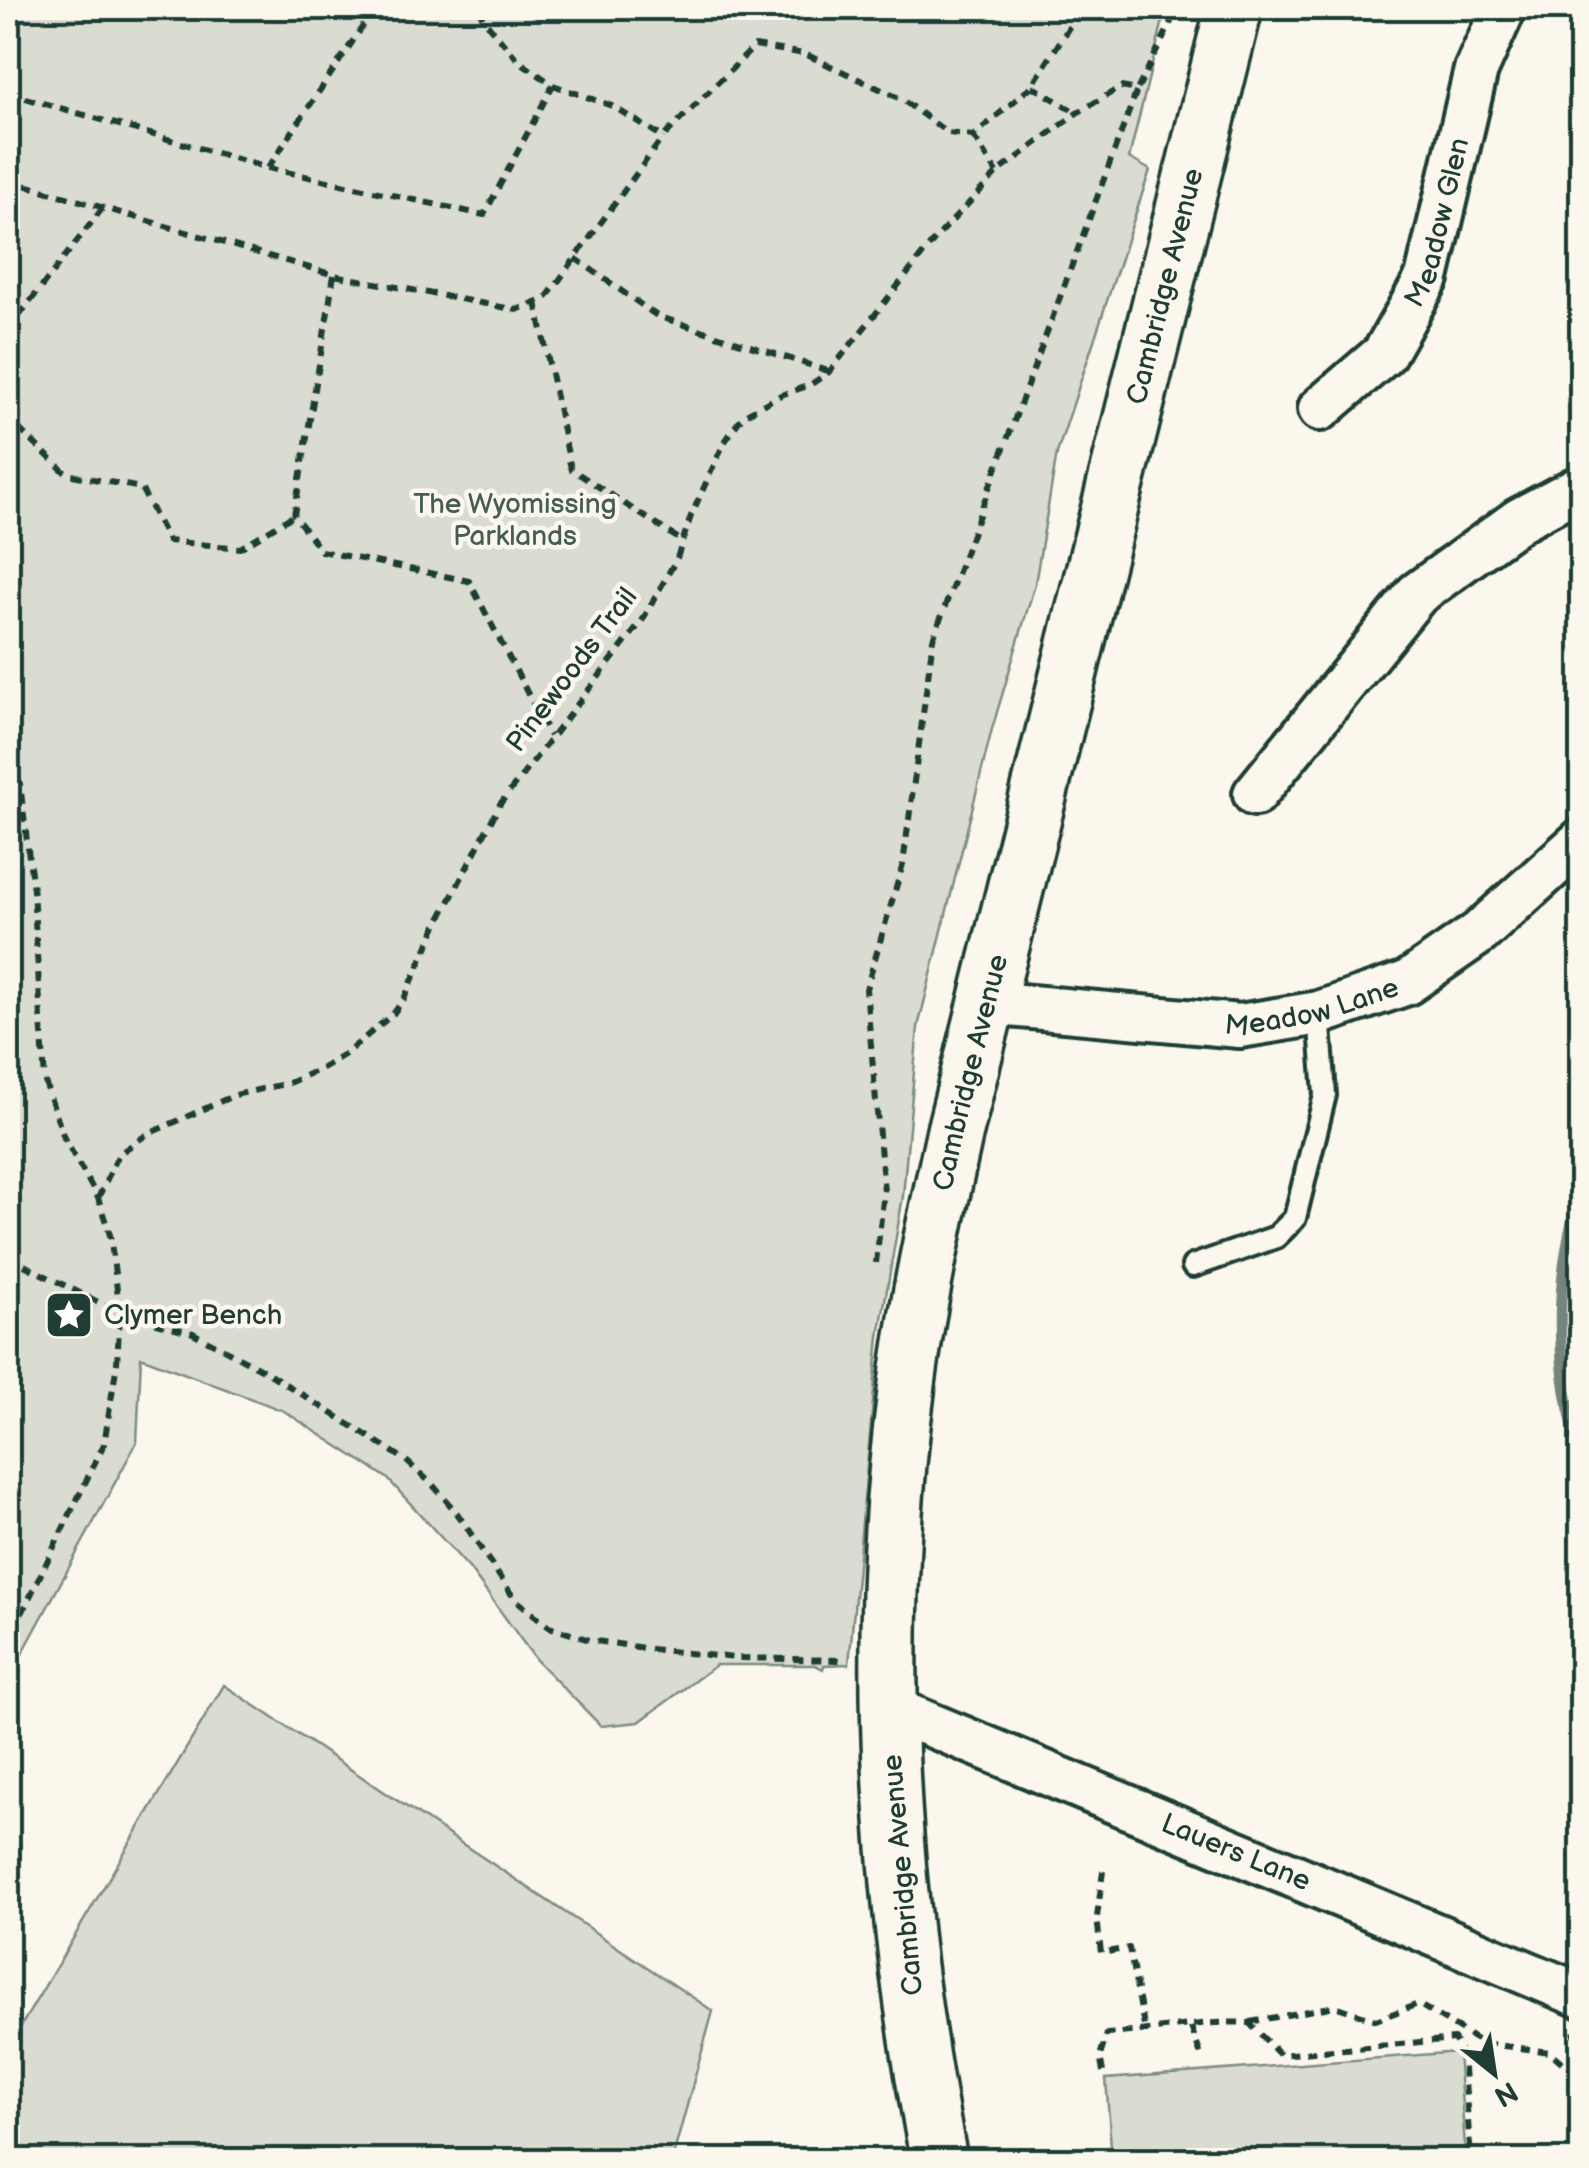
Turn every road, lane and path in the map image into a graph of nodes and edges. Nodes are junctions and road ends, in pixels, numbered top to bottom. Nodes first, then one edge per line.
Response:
1 (375, 8) edge
2 (479, 8) edge
3 (1081, 8) edge
4 (1174, 8) edge
5 (1234, 8) edge
6 (1504, 8) edge
7 (553, 85) junction
8 (1032, 86) junction
9 (1137, 90) junction
10 (8, 93) edge
11 (1077, 112) junction
12 (972, 136) junction
13 (662, 137) junction
14 (268, 168) junction
15 (997, 173) junction
16 (8, 180) edge
17 (102, 208) junction
18 (574, 258) junction
19 (334, 274) junction
20 (536, 301) junction
21 (8, 330) edge
22 (8, 361) edge
23 (829, 372) junction
24 (1320, 409) dead end
25 (1582, 486) edge
26 (294, 515) junction
27 (682, 541) junction
28 (550, 736) junction
29 (8, 761) edge
30 (1255, 794) dead end
31 (1582, 840) edge
32 (987, 1003) junction
33 (1318, 1013) junction
34 (98, 1198) junction
35 (8, 1257) edge
36 (1193, 1266) dead end
37 (876, 1268) dead end
38 (120, 1313) junction
39 (847, 1641) dead end
40 (8, 1642) edge
41 (846, 1660) junction
42 (845, 1679) dead end
43 (890, 1708) junction
44 (1103, 1872) dead end
45 (1582, 1996) edge
46 (1249, 2022) junction
47 (1190, 2027) junction
48 (1145, 2032) junction
49 (1203, 2061) dead end
50 (1103, 2072) dead end
51 (1582, 2080) edge
52 (939, 2160) edge
53 (1471, 2160) edge

1 - 14 path
2 - 7 path
3 - 8 path
4 - 9 path
5 - 32 street, Cambridge Avenue
6 - 24 street, Meadow Glen
7 - 13 path
7 - 14 path
8 - 11 path
8 - 12 path
9 - 11 path, Pinewoods Trail
9 - 37 path
10 - 14 path
11 - 15 path, Pinewoods Trail
12 - 13 path
12 - 15 path
13 - 18 path
15 - 23 path, Pinewoods Trail
16 - 17 path
17 - 19 path
17 - 21 path
18 - 20 path
18 - 23 path
19 - 20 path
19 - 26 path
20 - 27 path
22 - 26 path
23 - 27 path, Pinewoods Trail
25 - 30 street
26 - 28 path
27 - 28 path, Pinewoods Trail
28 - 34 path, Pinewoods Trail
29 - 34 path
31 - 33 street, Meadow Lane
32 - 33 street, Meadow Lane
32 - 43 street, Cambridge Avenue
33 - 36 lane
34 - 38 path
35 - 38 path
38 - 40 path
38 - 41 path
39 - 41 path
41 - 42 path
43 - 45 street, Lauers Lane
43 - 52 street, Cambridge Avenue
44 - 48 path
46 - 47 path
46 - 51 path
46 - 53 path
47 - 48 path
47 - 49 path
48 - 50 path

